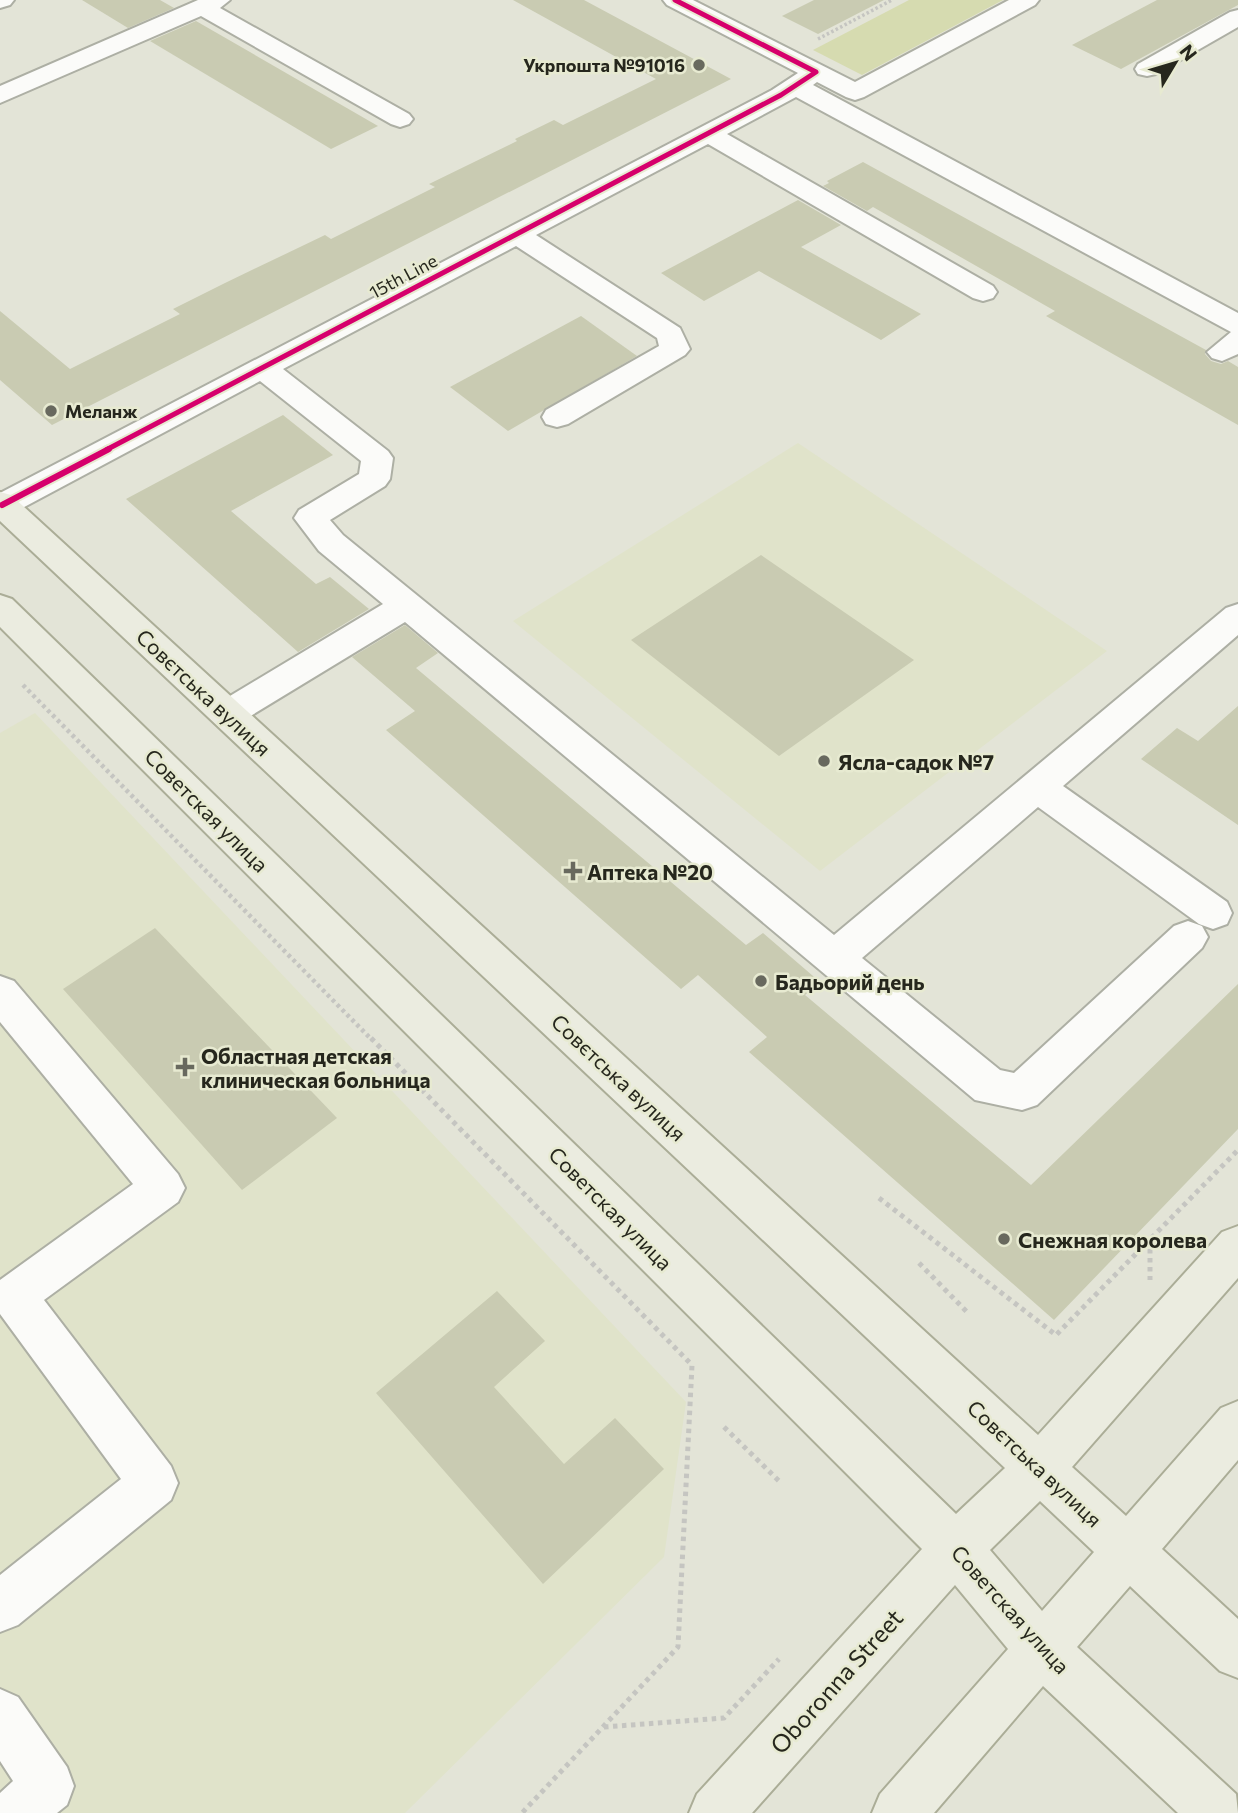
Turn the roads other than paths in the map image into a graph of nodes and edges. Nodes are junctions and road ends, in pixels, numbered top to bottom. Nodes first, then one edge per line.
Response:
1 (675, 0) edge
2 (1027, 0) edge
3 (210, 4) edge
4 (1238, 18) edge
5 (1147, 69) dead end
6 (805, 79) junction
7 (0, 95) edge
8 (400, 120) dead end
9 (707, 133) junction
10 (516, 234) junction
11 (983, 292) dead end
12 (1238, 325) edge
13 (262, 368) junction
14 (557, 417) dead end
15 (1, 504) edge
16 (407, 605) junction
17 (0, 607) edge
18 (1238, 615) edge
19 (227, 714) junction
20 (1037, 787) junction
21 (1213, 913) dead end
22 (1188, 937) dead end
23 (834, 958) junction
24 (0, 993) edge
25 (1238, 1246) edge
26 (1238, 1424) edge
27 (1041, 1468) junction
28 (956, 1548) junction
29 (1130, 1552) junction
30 (0, 1607) edge
31 (1041, 1649) junction
32 (1238, 1653) edge
33 (0, 1715) edge
34 (17, 1813) edge
35 (716, 1813) edge
36 (899, 1813) edge
37 (1217, 1813) edge

1 - 6 street
2 - 6 street
3 - 7 street
3 - 8 street
4 - 5 street
6 - 9 street, 15th Line
6 - 12 street
9 - 10 street, 15th Line
9 - 11 street
10 - 13 street, 15th Line
10 - 14 street
13 - 15 street, 15th Line
13 - 16 street
15 - 19 main road, Совєтська вулиця
16 - 19 street
16 - 23 street
17 - 28 main road, Советская улица
18 - 20 street
19 - 27 main road, Совєтська вулиця
20 - 21 street
20 - 23 street
22 - 23 street
24 - 30 street
25 - 27 main road, Oboronna Street
26 - 29 main road
27 - 28 main road, Oboronna Street
27 - 29 main road, Совєтська вулиця
28 - 31 main road, Советская улица
28 - 35 main road, Oboronna Street
29 - 31 main road
29 - 32 main road, Совєтська вулиця
31 - 36 main road
31 - 37 main road, Советская улица
33 - 34 street

